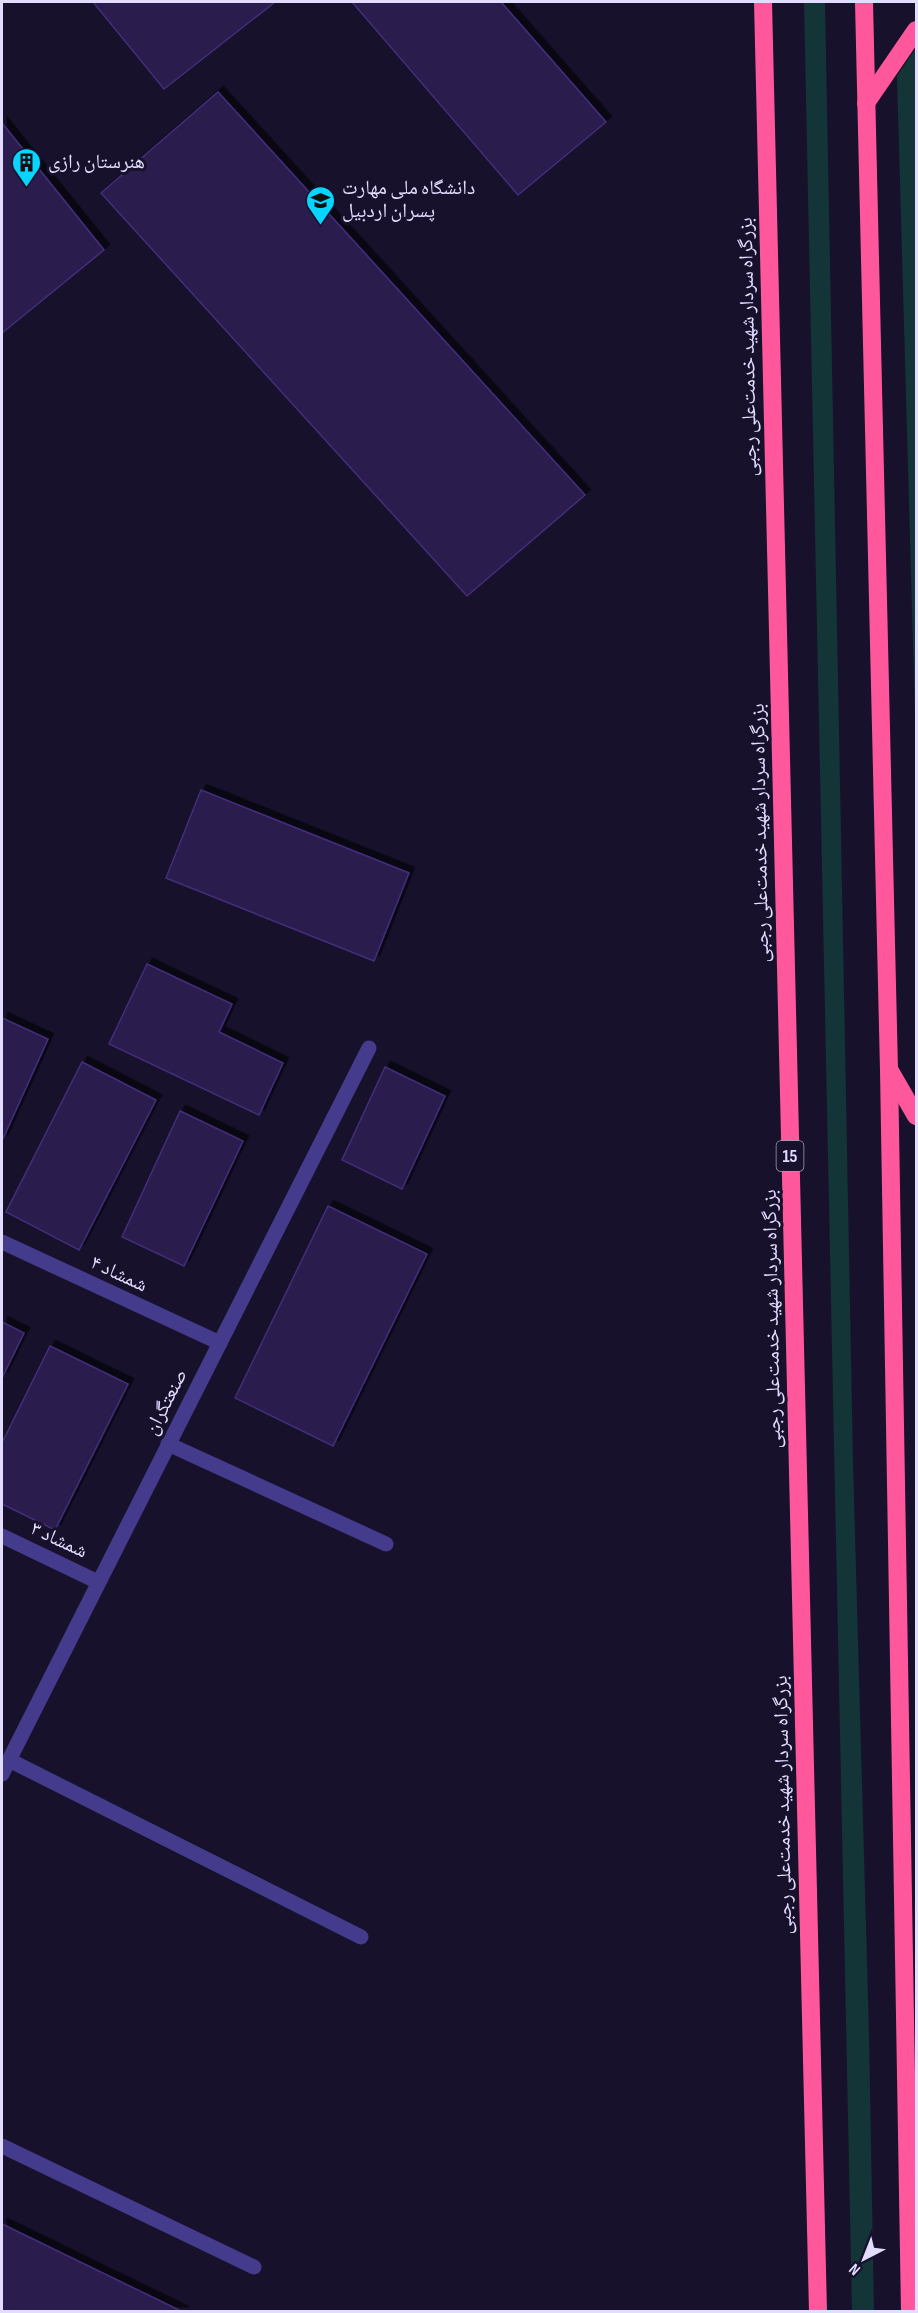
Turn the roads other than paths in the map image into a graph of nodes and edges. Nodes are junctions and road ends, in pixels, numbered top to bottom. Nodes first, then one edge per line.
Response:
1 (763, 2) edge
2 (864, 2) edge
3 (916, 30) edge
4 (867, 103) junction
5 (369, 1048) dead end
6 (889, 1070) junction
7 (916, 1116) edge
8 (2, 1242) edge
9 (220, 1343) junction
10 (168, 1444) junction
11 (2, 1536) edge
12 (386, 1544) dead end
13 (98, 1582) junction
14 (9, 1760) junction
15 (2, 1774) edge
16 (361, 1937) dead end
17 (2, 2146) edge
18 (254, 2267) dead end
19 (818, 2312) edge
20 (910, 2312) edge

1 - 19 highway, بزرگراه سردار شهید خدمت‌علی رجبی / 15
2 - 4 highway
3 - 4 highway
4 - 6 highway
5 - 9 street, صنعتگران
6 - 7 highway
6 - 20 highway
8 - 9 street, شمشاد ۴
9 - 10 street, صنعتگران
10 - 12 street
10 - 13 street, صنعتگران
11 - 13 street, شمشاد ۳
13 - 14 street, صنعتگران
14 - 15 street, صنعتگران
14 - 16 street
17 - 18 street

